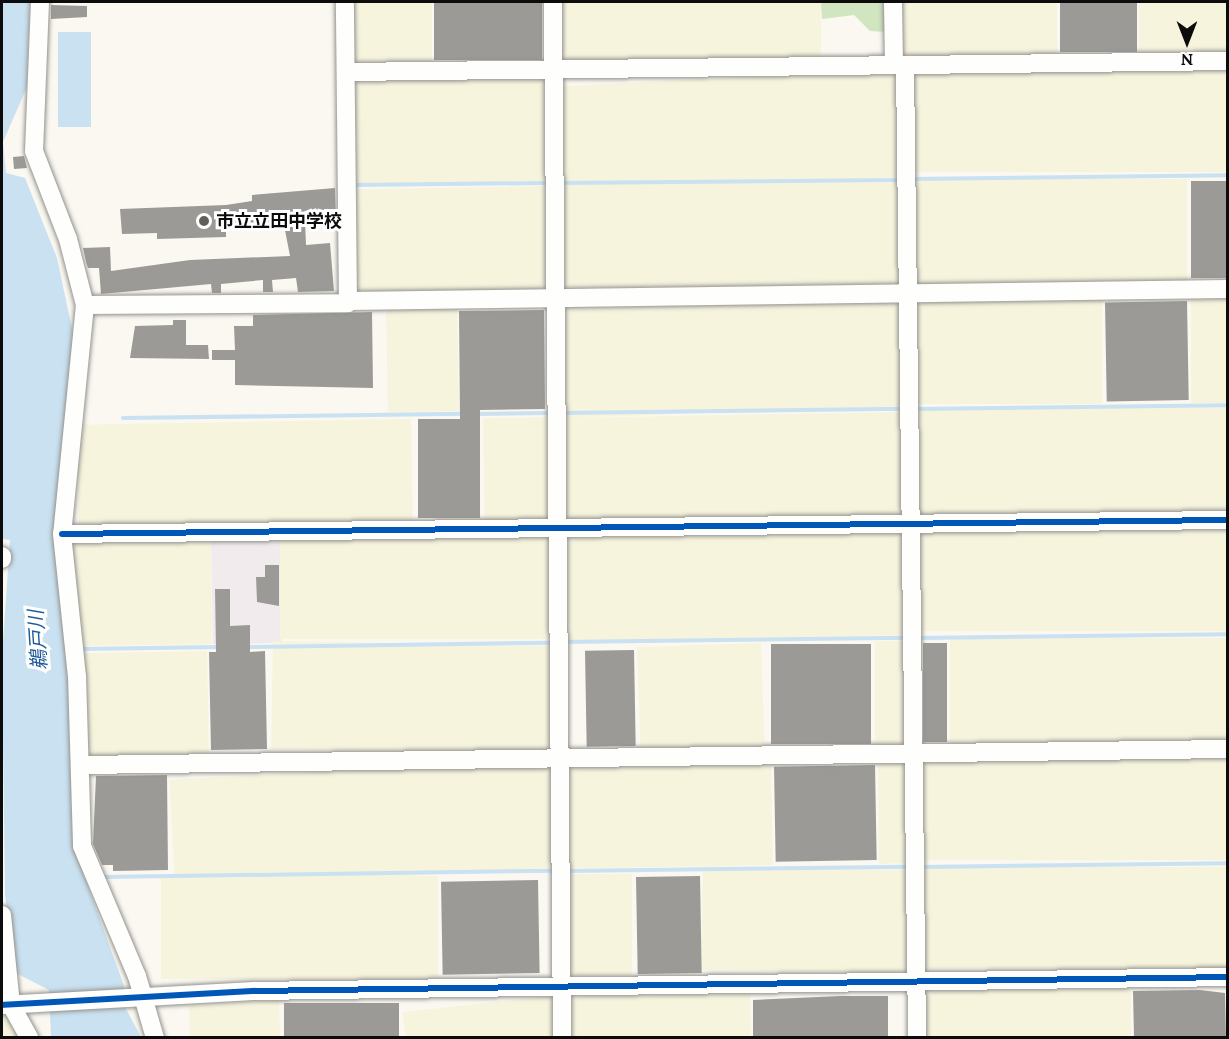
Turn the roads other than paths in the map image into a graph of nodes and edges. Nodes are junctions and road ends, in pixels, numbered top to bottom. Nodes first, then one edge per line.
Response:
1 (40, 2) edge
2 (345, 2) edge
3 (553, 2) edge
4 (893, 2) edge
5 (1227, 61) edge
6 (899, 65) junction
7 (551, 69) junction
8 (346, 72) junction
9 (1227, 289) edge
10 (908, 294) junction
11 (553, 298) junction
12 (348, 300) junction
13 (85, 305) junction
14 (1227, 520) edge
15 (911, 524) junction
16 (556, 528) junction
17 (62, 534) junction
18 (1227, 749) edge
19 (914, 753) junction
20 (558, 757) junction
21 (82, 765) junction
22 (2, 915) edge
23 (1227, 978) edge
24 (916, 982) junction
25 (562, 987) junction
26 (137, 997) junction
27 (6, 1005) edge
28 (29, 1038) edge
29 (155, 1038) edge
30 (562, 1038) edge
31 (916, 1038) edge

1 - 13 street
2 - 8 street
3 - 7 street
4 - 6 street
5 - 6 street
6 - 7 street
6 - 10 street
7 - 8 street
7 - 11 street
8 - 12 street
9 - 10 street
10 - 11 street
10 - 15 street
11 - 12 street
11 - 16 street
12 - 13 street
13 - 17 street
14 - 15 street
15 - 16 street
15 - 19 street
16 - 17 street
16 - 20 street
17 - 21 street
18 - 19 street
19 - 20 street
19 - 24 street
20 - 21 street
20 - 25 street
21 - 26 street
22 - 27 street
23 - 24 street
24 - 25 street
24 - 31 street
25 - 26 street
25 - 30 street
26 - 27 street
26 - 29 street
27 - 28 street

